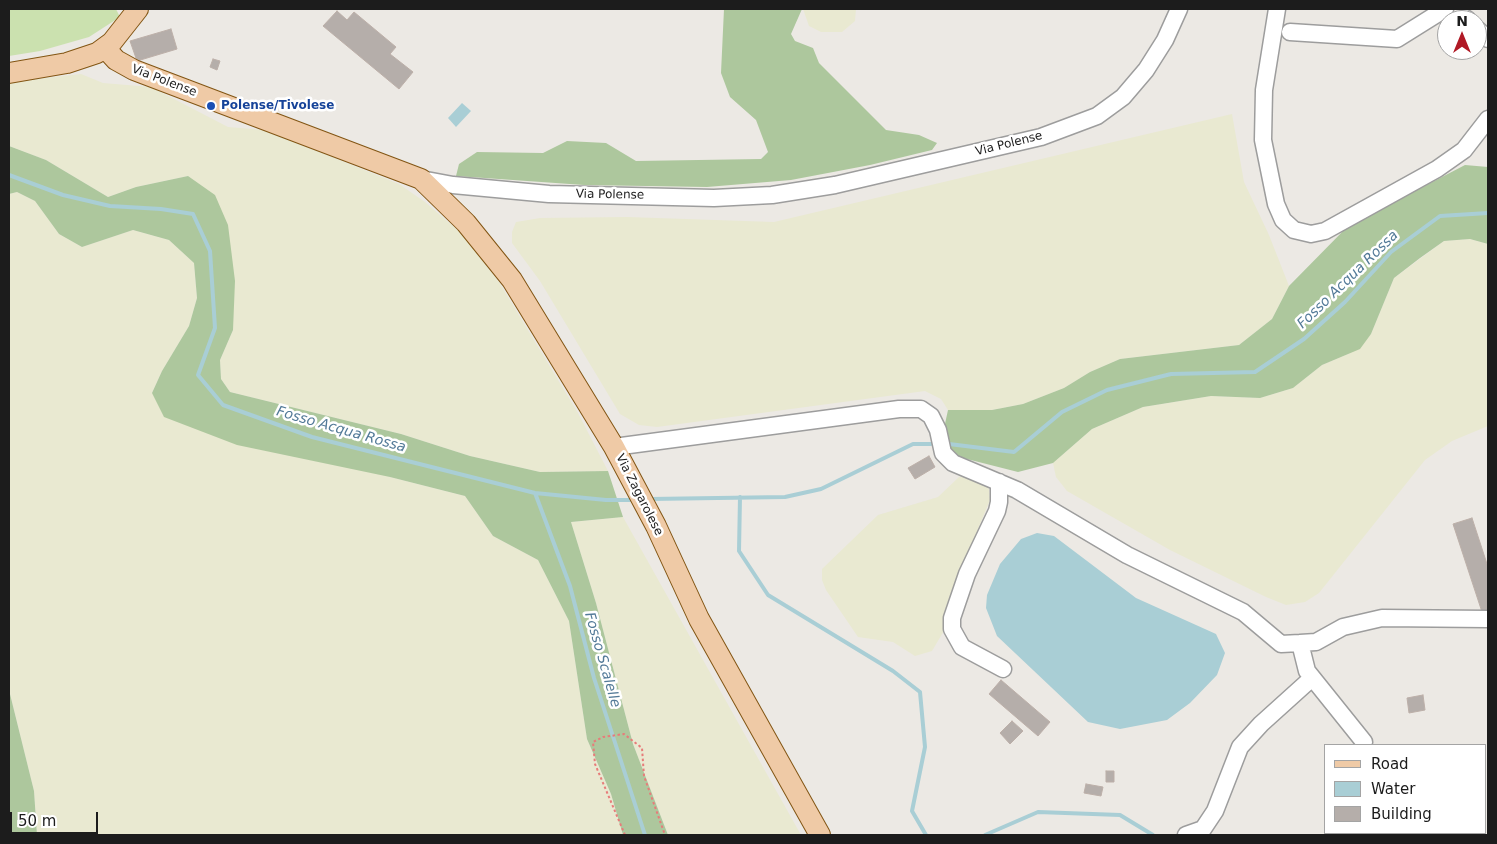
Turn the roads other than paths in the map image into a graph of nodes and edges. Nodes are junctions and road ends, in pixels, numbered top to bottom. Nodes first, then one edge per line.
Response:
1 (1179, 9) edge
2 (1276, 9) edge
3 (1445, 9) edge
4 (131, 11) edge
5 (1290, 32) dead end
6 (105, 48) junction
7 (9, 73) edge
8 (1488, 119) edge
9 (421, 179) junction
10 (614, 447) junction
11 (999, 482) junction
12 (1488, 619) edge
13 (1300, 643) junction
14 (1003, 669) dead end
15 (1312, 678) junction
16 (1364, 742) dead end
17 (1204, 832) edge
18 (820, 835) edge
19 (1186, 835) edge

1 - 9 street, Via Polense
2 - 8 street
3 - 5 street
4 - 6 main road
6 - 7 main road
6 - 9 main road, Via Polense
9 - 10 main road, Via Zagarolese
10 - 11 street
10 - 18 main road, Via Zagarolese
11 - 13 street
11 - 14 street
12 - 13 street
13 - 15 street
15 - 16 street
15 - 17 street
17 - 19 street

